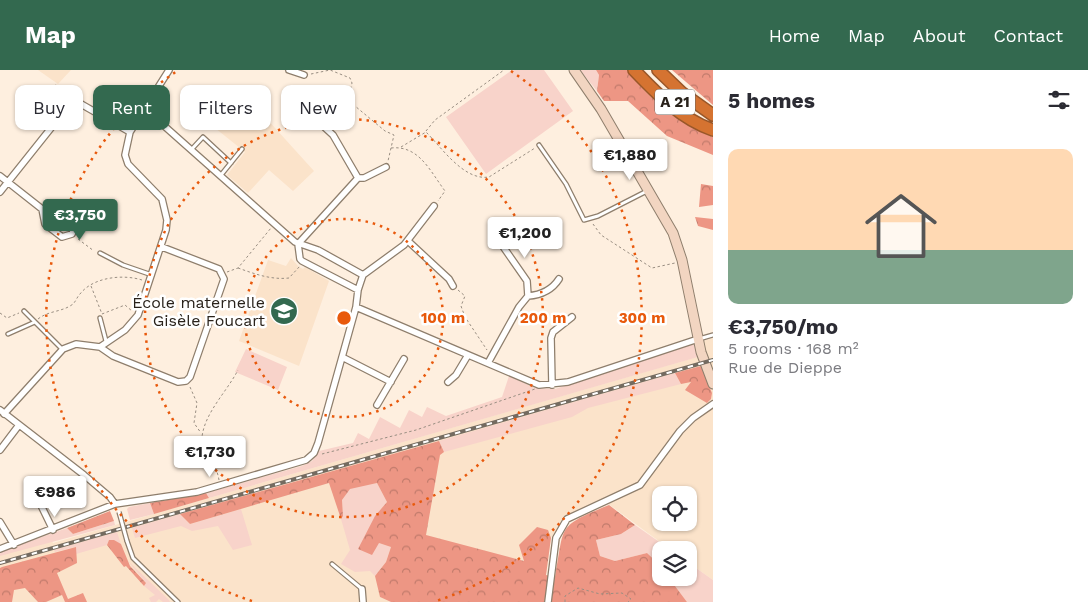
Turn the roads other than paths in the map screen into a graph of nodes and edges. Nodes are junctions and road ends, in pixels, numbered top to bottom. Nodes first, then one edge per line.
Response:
1 (170, 70) edge
2 (289, 70) edge
3 (574, 70) edge
4 (634, 70) edge
5 (642, 70) edge
6 (658, 70) edge
7 (304, 75) road end
8 (160, 85) edge
9 (83, 105) edge
10 (713, 115) edge
11 (713, 129) edge
12 (49, 130) edge
13 (169, 130) edge
14 (328, 130) edge
15 (130, 132) joint
16 (540, 145) road end
17 (191, 150) junction
18 (242, 150) dead end
19 (231, 163) junction
20 (386, 167) road end
21 (0, 176) edge
22 (221, 176) junction
23 (358, 178) junction
24 (8, 182) junction
25 (649, 190) junction
26 (0, 192) edge
27 (434, 206) road end
28 (42, 209) junction
29 (495, 235) dead end
30 (408, 241) junction
31 (298, 244) junction
32 (162, 247) junction
33 (100, 253) dead end
34 (152, 275) junction
35 (363, 275) junction
36 (559, 279) dead end
37 (453, 286) road end
38 (358, 290) junction
39 (528, 296) junction
40 (356, 307) junction
41 (24, 311) road end
42 (572, 317) dead end
43 (100, 318) dead end
44 (35, 322) junction
45 (8, 334) dead end
46 (713, 335) edge
47 (698, 339) junction
48 (106, 341) junction
49 (100, 347) junction
50 (63, 349) junction
51 (468, 355) junction
52 (342, 356) junction
53 (404, 359) dead end
54 (488, 363) junction
55 (391, 382) junction
56 (448, 382) dead end
57 (713, 384) edge
58 (552, 385) junction
59 (713, 404) edge
60 (377, 405) dead end
61 (2, 412) edge
62 (19, 425) junction
63 (0, 450) edge
64 (34, 491) dead end
65 (115, 504) junction
66 (0, 522) edge
67 (54, 530) junction
68 (14, 545) junction
69 (0, 549) edge
70 (332, 564) dead end
71 (362, 589) joint
72 (178, 602) edge
73 (363, 602) edge
74 (548, 602) edge

1 - 8 street
2 - 7 street
3 - 25 street
4 - 11 highway
5 - 11 highway, A 21
6 - 10 highway, A 21
9 - 15 street
12 - 24 street
13 - 17 street
14 - 23 street
15 - 32 street
16 - 25 lane
17 - 19 lane
17 - 22 street
18 - 19 lane
19 - 22 lane
20 - 23 street
21 - 24 street
22 - 31 street
23 - 31 street
24 - 26 street
24 - 28 street
25 - 47 street
27 - 30 street
28 - 28 street
29 - 39 street
30 - 35 street
30 - 37 street
31 - 35 street
31 - 38 street
32 - 34 street
32 - 49 street
33 - 34 lane
34 - 48 street
35 - 38 street
36 - 39 street
38 - 40 street
39 - 54 street
40 - 51 street
40 - 52 street
41 - 44 lane
42 - 58 street
43 - 48 lane
44 - 45 lane
44 - 50 lane
46 - 47 lane
47 - 57 street
47 - 58 street
48 - 49 street
49 - 50 street
50 - 61 street
51 - 54 street
51 - 56 street
52 - 55 street
52 - 65 street
53 - 55 street
54 - 58 street
55 - 60 street
59 - 74 street
61 - 62 street
62 - 63 street
62 - 65 street
64 - 67 street
65 - 67 street
65 - 72 lane, bridge
66 - 68 street
67 - 68 street
68 - 69 street
70 - 71 lane
71 - 73 street

